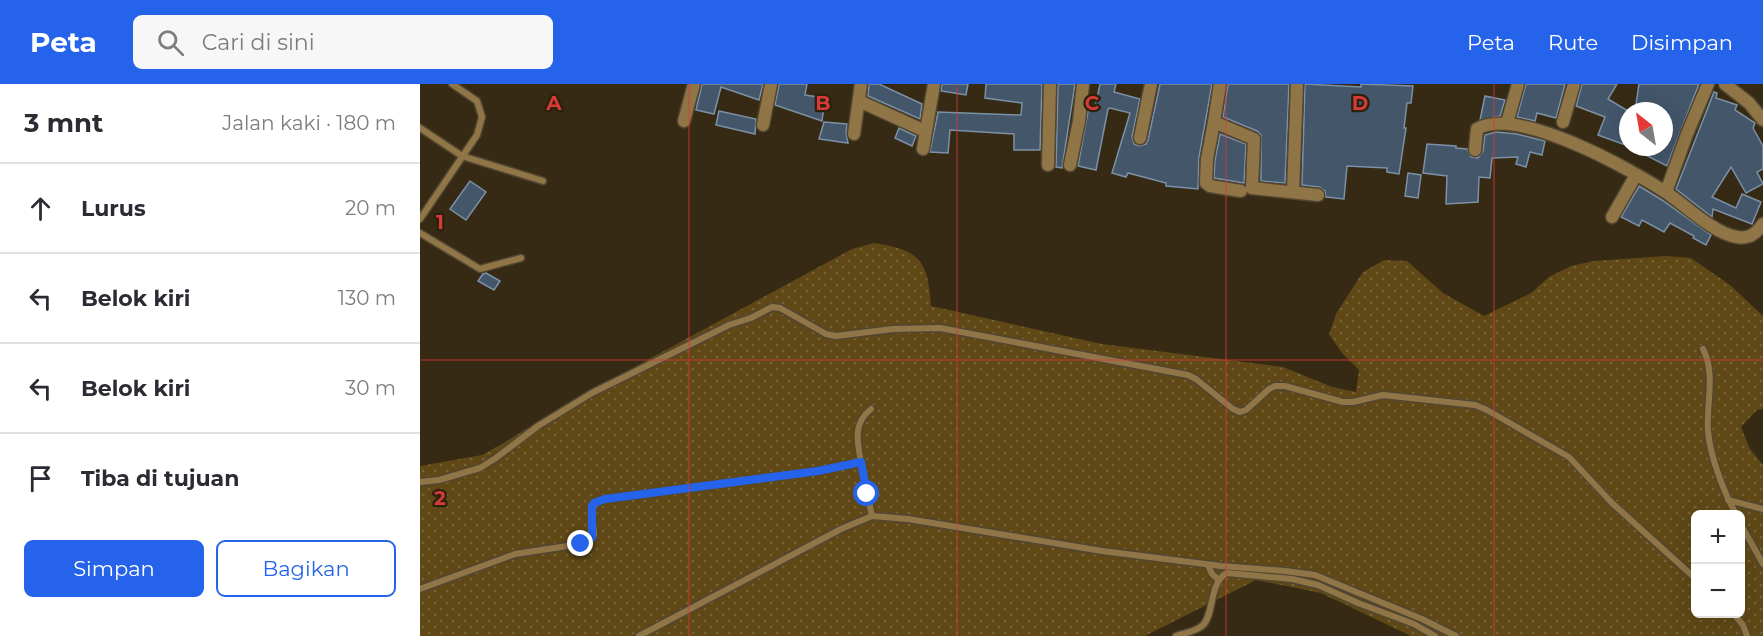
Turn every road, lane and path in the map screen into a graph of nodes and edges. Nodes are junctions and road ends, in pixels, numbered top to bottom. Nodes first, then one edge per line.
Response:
1 (452, 84) edge
2 (694, 84) edge
3 (771, 84) edge
4 (861, 84) edge
5 (934, 84) edge
6 (1050, 84) edge
7 (1083, 84) edge
8 (1151, 84) edge
9 (1220, 84) edge
10 (1297, 84) edge
11 (1518, 84) edge
12 (1574, 84) edge
13 (1708, 84) edge
14 (1729, 85) edge
15 (859, 101) junction
16 (1763, 120) edge
17 (684, 121) dead end
18 (1214, 122) junction
19 (1563, 122) dead end
20 (1507, 123) junction
21 (763, 125) dead end
22 (420, 128) edge
23 (925, 131) junction
24 (854, 134) dead end
25 (1140, 138) dead end
26 (923, 149) dead end
27 (1475, 150) dead end
28 (462, 156) junction
29 (1048, 165) dead end
30 (1070, 165) dead end
31 (1636, 175) junction
32 (543, 181) dead end
33 (1241, 191) dead end
34 (1293, 192) junction
35 (1666, 192) junction
36 (1318, 195) dead end
37 (1612, 217) dead end
38 (420, 219) edge
39 (1763, 224) edge
40 (420, 233) edge
41 (521, 258) dead end
42 (1703, 349) dead end
43 (871, 409) dead end
44 (861, 462) junction
45 (420, 482) edge
46 (1728, 500) junction
47 (1763, 509) edge
48 (1734, 510) edge
49 (872, 516) junction
50 (1745, 532) edge
51 (1763, 564) edge
52 (1208, 565) junction
53 (1691, 575) edge
54 (1219, 580) junction
55 (420, 589) edge
56 (1737, 618) edge
57 (639, 636) edge
58 (1176, 636) edge
59 (1436, 636) edge
60 (1456, 636) edge
61 (1747, 636) edge

1 - 28 lane
2 - 17 street
3 - 21 street
4 - 15 street
5 - 23 street
6 - 29 street
7 - 30 street
8 - 25 street
9 - 18 street
10 - 34 street
11 - 20 street
12 - 19 street
13 - 35 street
14 - 16 street
15 - 23 street
15 - 24 street
18 - 33 street
18 - 34 street
20 - 27 street
20 - 31 street
22 - 28 lane
23 - 26 street
28 - 32 lane
28 - 38 lane
31 - 35 street
31 - 37 street
34 - 36 street
35 - 39 street
40 - 41 lane
42 - 46 lane
43 - 44 lane
44 - 49 lane
44 - 55 lane
45 - 53 lane
46 - 47 lane
46 - 48 lane
49 - 52 lane
49 - 57 lane
50 - 51 lane
52 - 54 lane
52 - 60 lane
54 - 58 lane
54 - 59 lane
56 - 61 lane

